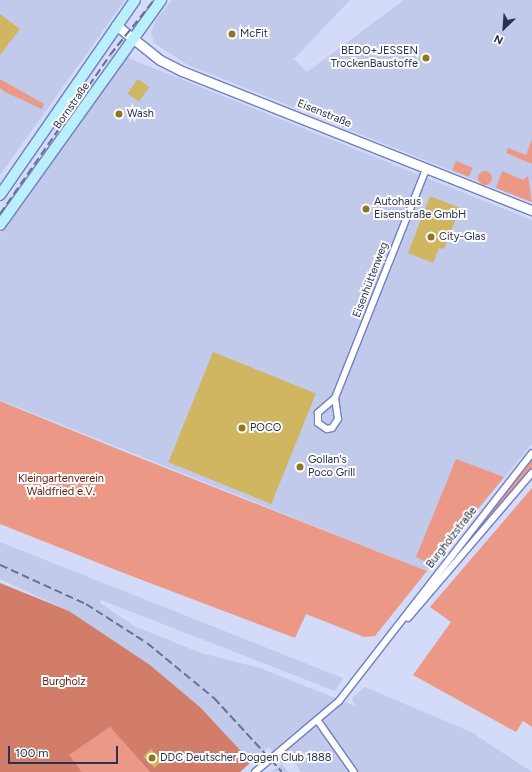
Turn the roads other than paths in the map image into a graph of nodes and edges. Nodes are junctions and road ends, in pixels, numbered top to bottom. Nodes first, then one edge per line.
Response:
1 (135, 0) edge
2 (161, 0) edge
3 (116, 25) junction
4 (133, 39) junction
5 (426, 168) junction
6 (0, 195) edge
7 (532, 210) edge
8 (0, 225) edge
9 (336, 398) junction
10 (532, 452) edge
11 (532, 473) edge
12 (423, 597) junction
13 (318, 721) junction
14 (255, 772) edge
15 (354, 772) edge

1 - 3 main road, Bornstraße
2 - 4 main road, Bornstraße
3 - 4 street, Eisenstraße
3 - 6 main road, Bornstraße
4 - 5 street, Eisenstraße
4 - 8 main road, Bornstraße
5 - 7 street, Eisenstraße
5 - 9 street, Eisenhüttenweg
9 - 9 street, Eisenhüttenweg
10 - 12 street, Burgholzstraße
11 - 12 street, Burgholzstraße
12 - 13 street, Burgholzstraße
13 - 14 street, Burgholzstraße
13 - 15 street

